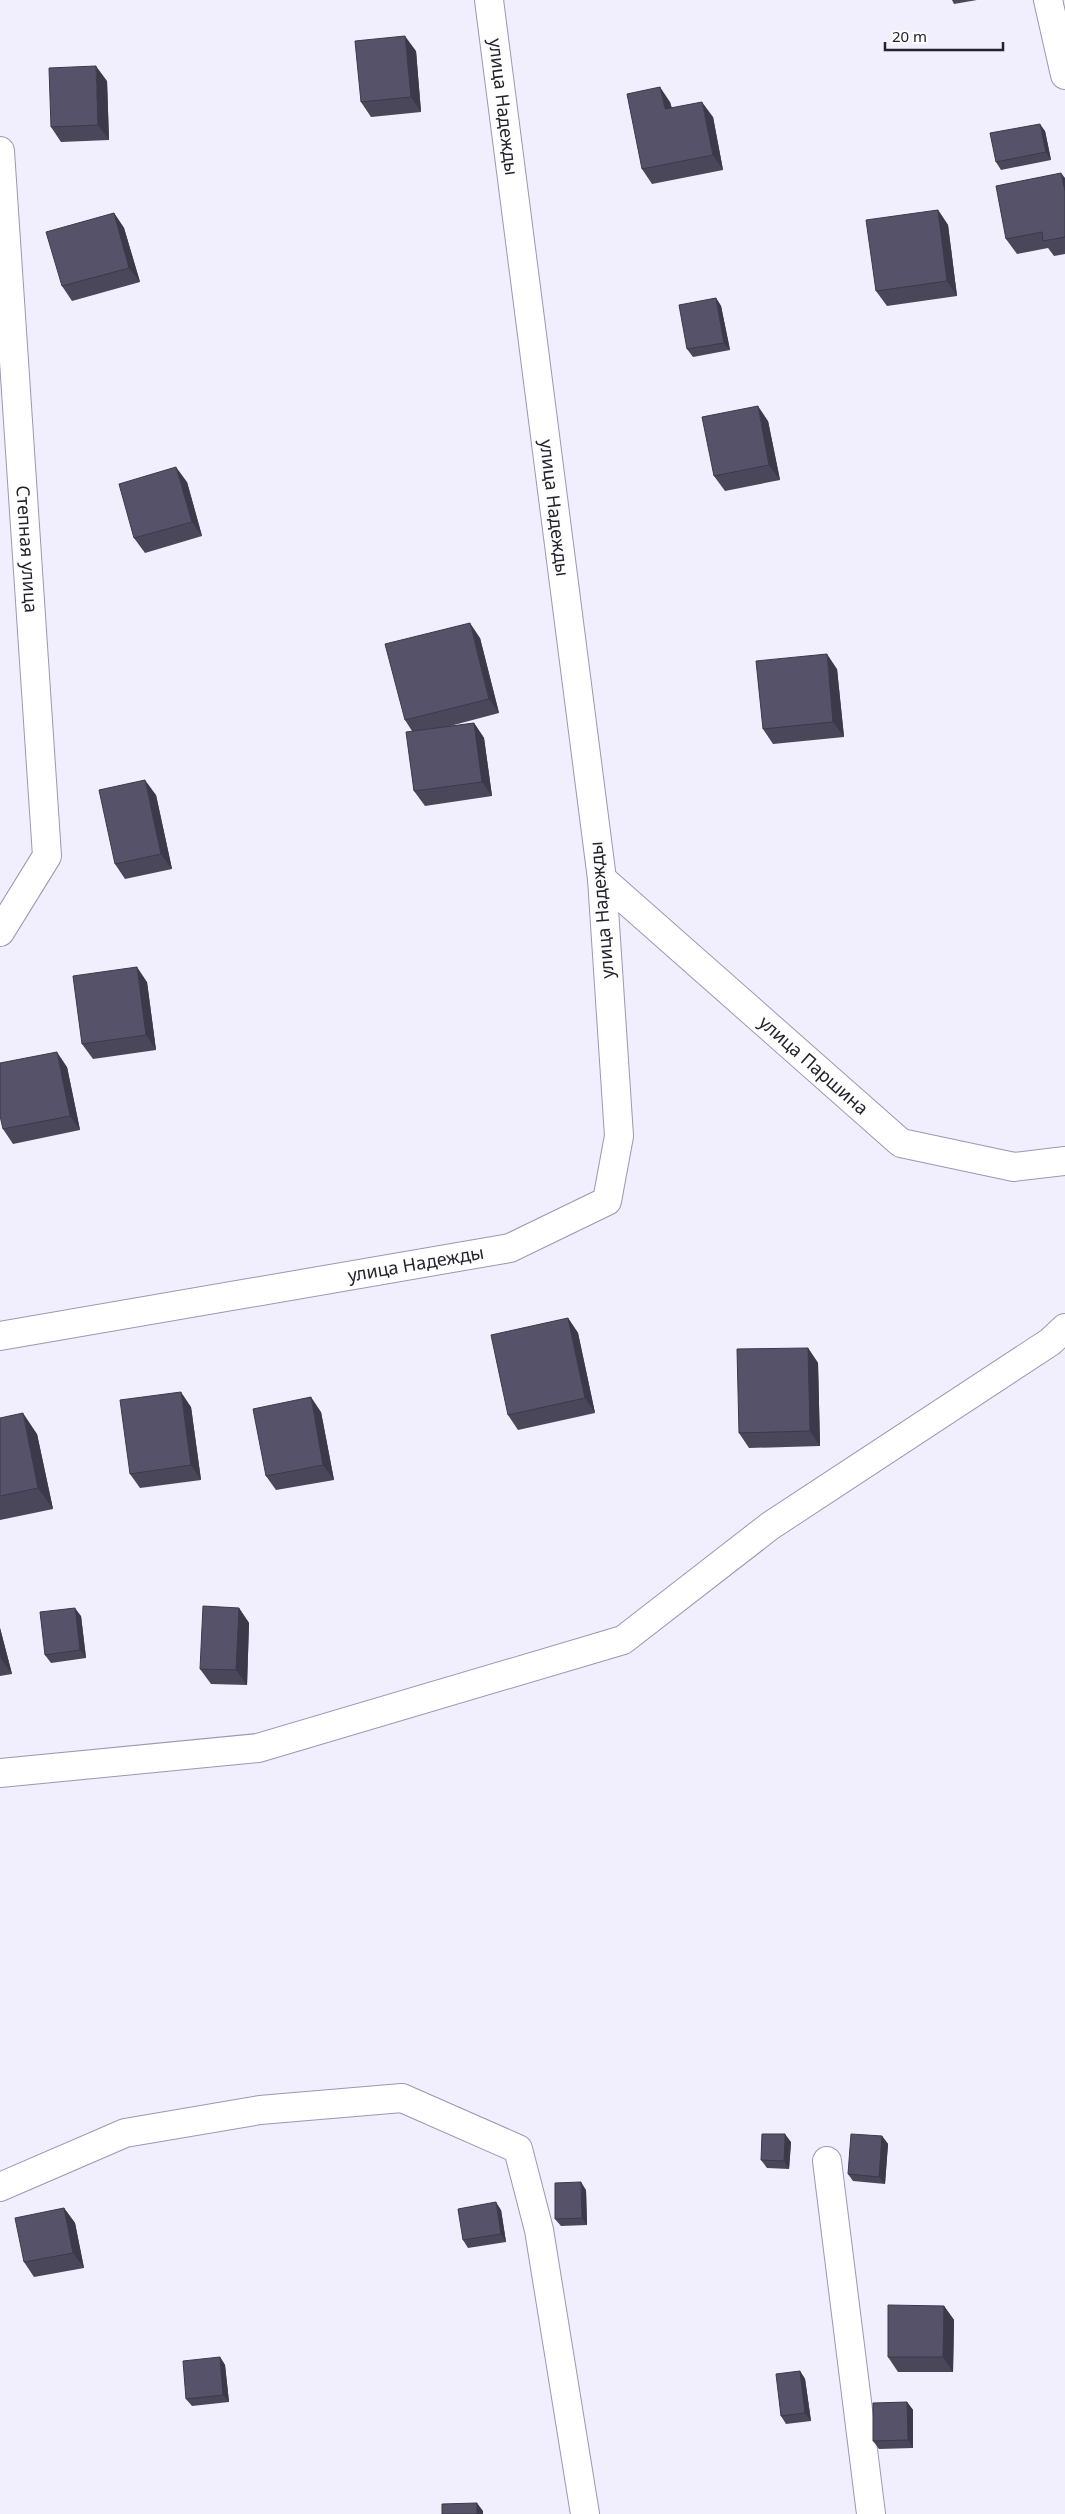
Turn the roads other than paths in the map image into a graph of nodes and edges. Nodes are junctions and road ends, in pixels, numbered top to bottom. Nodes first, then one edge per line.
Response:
1 (489, 0) edge
2 (1048, 0) edge
3 (1065, 75) edge
4 (0, 151) edge
5 (602, 879) junction
6 (0, 932) edge
7 (1065, 1160) edge
8 (1065, 1328) edge
9 (0, 1336) edge
10 (0, 1773) edge
11 (827, 2161) dead end
12 (0, 2187) edge
13 (585, 2514) edge
14 (871, 2514) edge

1 - 5 street, улица Надежды
2 - 3 street
4 - 6 street, Степная улица
5 - 7 street, улица Паршина
5 - 9 street, улица Надежды
8 - 10 street
11 - 14 street
12 - 13 street

